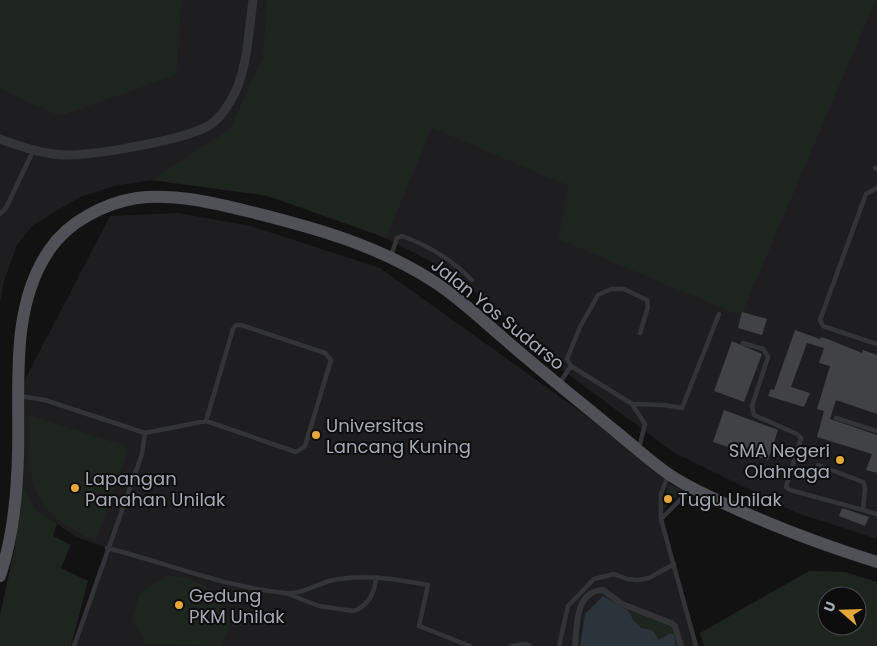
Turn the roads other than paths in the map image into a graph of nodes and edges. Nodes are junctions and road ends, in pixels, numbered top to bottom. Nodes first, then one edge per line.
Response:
1 (253, 0) edge
2 (0, 139) edge
3 (33, 151) junction
4 (877, 188) edge
5 (0, 214) edge
6 (391, 257) junction
7 (472, 280) dead end
8 (719, 314) dead end
9 (640, 333) dead end
10 (743, 343) dead end
11 (877, 344) edge
12 (571, 366) junction
13 (559, 385) junction
14 (17, 395) junction
15 (632, 404) junction
16 (836, 418) dead end
17 (206, 421) junction
18 (877, 431) edge
19 (145, 433) junction
20 (638, 449) junction
21 (818, 465) dead end
22 (669, 475) junction
23 (692, 488) junction
24 (863, 510) junction
25 (877, 514) edge
26 (661, 519) junction
27 (107, 548) junction
28 (877, 562) edge
29 (674, 564) junction
30 (0, 576) edge
31 (376, 578) junction
32 (288, 594) junction
33 (74, 646) edge
34 (470, 646) edge
35 (511, 646) edge
36 (530, 646) edge
37 (559, 646) edge
38 (575, 646) edge
39 (681, 646) edge
40 (696, 646) edge

1 - 3 street
2 - 3 street
3 - 5 lane
4 - 11 lane
6 - 7 lane
6 - 13 main road, Jalan Yos Sudarso
6 - 14 main road, Jalan Yos Sudarso
8 - 15 lane
9 - 12 lane
10 - 24 lane
12 - 13 lane
12 - 15 lane
13 - 20 main road, Jalan Yos Sudarso
14 - 19 lane
14 - 30 main road, Jalan Yos Sudarso
15 - 20 lane
16 - 18 lane
17 - 17 lane
17 - 19 lane
19 - 27 lane
20 - 22 main road, Jalan Yos Sudarso
21 - 24 lane
22 - 23 main road, Jalan Yos Sudarso
22 - 26 lane
23 - 26 lane
23 - 28 main road, Jalan Yos Sudarso
24 - 25 lane
26 - 29 lane
27 - 32 lane
27 - 33 lane
29 - 37 lane
29 - 40 lane
31 - 32 lane
31 - 32 lane
31 - 34 lane
35 - 36 lane
38 - 39 street

